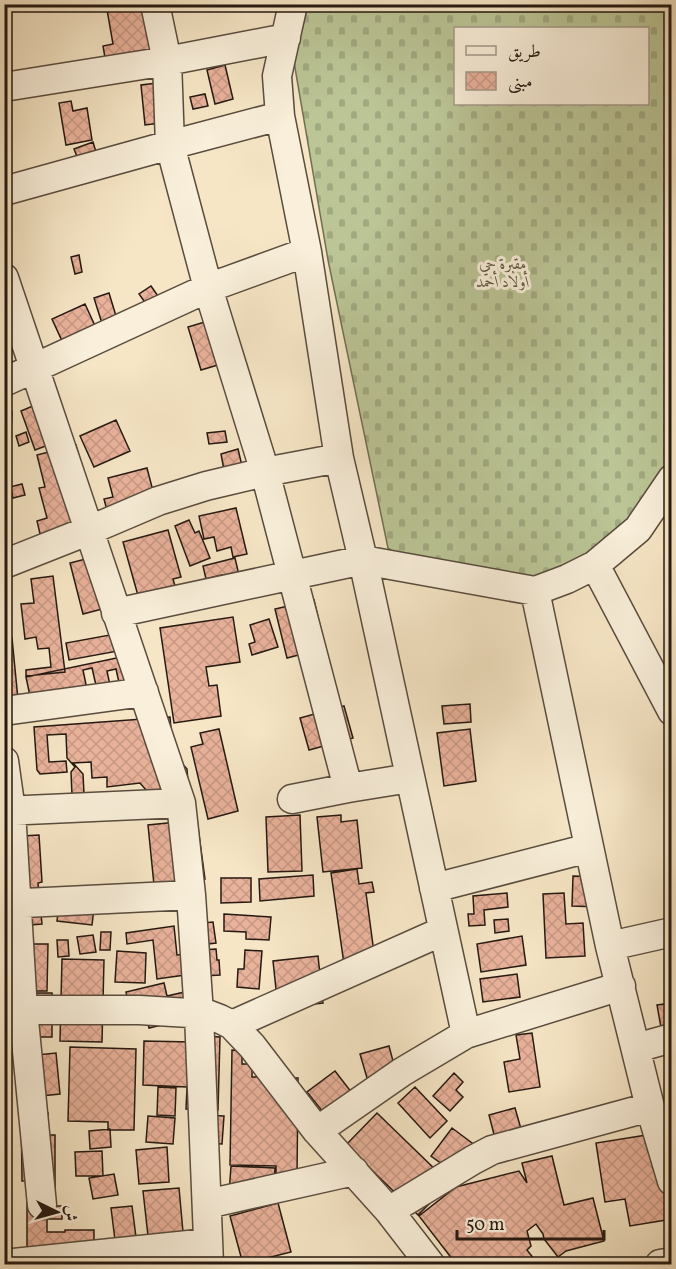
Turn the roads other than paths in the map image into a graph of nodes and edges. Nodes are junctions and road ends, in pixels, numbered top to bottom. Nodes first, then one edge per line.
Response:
1 (155, 4) edge
2 (293, 4) edge
3 (286, 38) junction
4 (167, 61) junction
5 (4, 87) edge
6 (280, 116) junction
7 (170, 145) junction
8 (4, 191) edge
9 (307, 252) junction
10 (4, 278) edge
11 (208, 288) junction
12 (36, 368) junction
13 (4, 382) edge
14 (339, 458) junction
15 (265, 472) junction
16 (672, 479) edge
17 (90, 530) junction
18 (363, 560) junction
19 (4, 564) edge
20 (595, 565) junction
21 (292, 575) junction
22 (535, 591) junction
23 (116, 613) junction
24 (144, 693) junction
25 (4, 711) edge
26 (672, 711) edge
27 (4, 761) edge
28 (410, 778) junction
29 (348, 788) junction
30 (292, 799) dead end
31 (181, 803) junction
32 (8, 811) edge
33 (589, 848) junction
34 (434, 888) junction
35 (191, 896) junction
36 (10, 903) edge
37 (443, 931) junction
38 (672, 932) edge
39 (610, 946) junction
40 (621, 986) junction
41 (14, 1011) edge
42 (199, 1014) junction
43 (232, 1025) junction
44 (466, 1034) junction
45 (672, 1038) edge
46 (636, 1048) junction
47 (650, 1107) junction
48 (317, 1131) junction
49 (667, 1145) edge
50 (354, 1172) junction
51 (672, 1181) edge
52 (207, 1204) junction
53 (42, 1205) dead end
54 (389, 1211) junction
55 (208, 1254) edge
56 (672, 1262) edge
57 (4, 1264) edge
58 (430, 1264) edge
59 (660, 1264) edge

1 - 4 street
2 - 3 street
3 - 4 street
3 - 6 street
4 - 5 street
4 - 7 street
6 - 7 street
6 - 9 street
7 - 8 street
7 - 11 street
9 - 11 street
9 - 14 street
10 - 12 street
11 - 12 street
11 - 15 street
12 - 13 street
12 - 17 street
14 - 15 street
14 - 18 street
15 - 17 street
15 - 21 street
16 - 20 street
17 - 19 street
17 - 23 street
18 - 21 street
18 - 22 street
18 - 28 street
20 - 22 street
20 - 26 street
21 - 23 street
21 - 29 street
22 - 33 street
23 - 24 street
24 - 25 street
24 - 31 street
27 - 32 street
28 - 29 street
28 - 34 street
29 - 30 street
31 - 32 street
31 - 35 street
32 - 36 street
33 - 34 street
33 - 39 street
34 - 37 street
35 - 36 street
35 - 42 street
36 - 41 street
37 - 43 street
37 - 44 street
38 - 39 street
39 - 40 street
40 - 44 street
40 - 46 street
41 - 42 street
41 - 53 street
42 - 43 street
42 - 52 street
43 - 48 street
44 - 48 street
45 - 46 street
46 - 47 street
47 - 49 street
47 - 54 street
48 - 50 street
49 - 51 street
50 - 52 street
50 - 54 street
52 - 55 street
54 - 58 street
55 - 57 street
56 - 59 street

